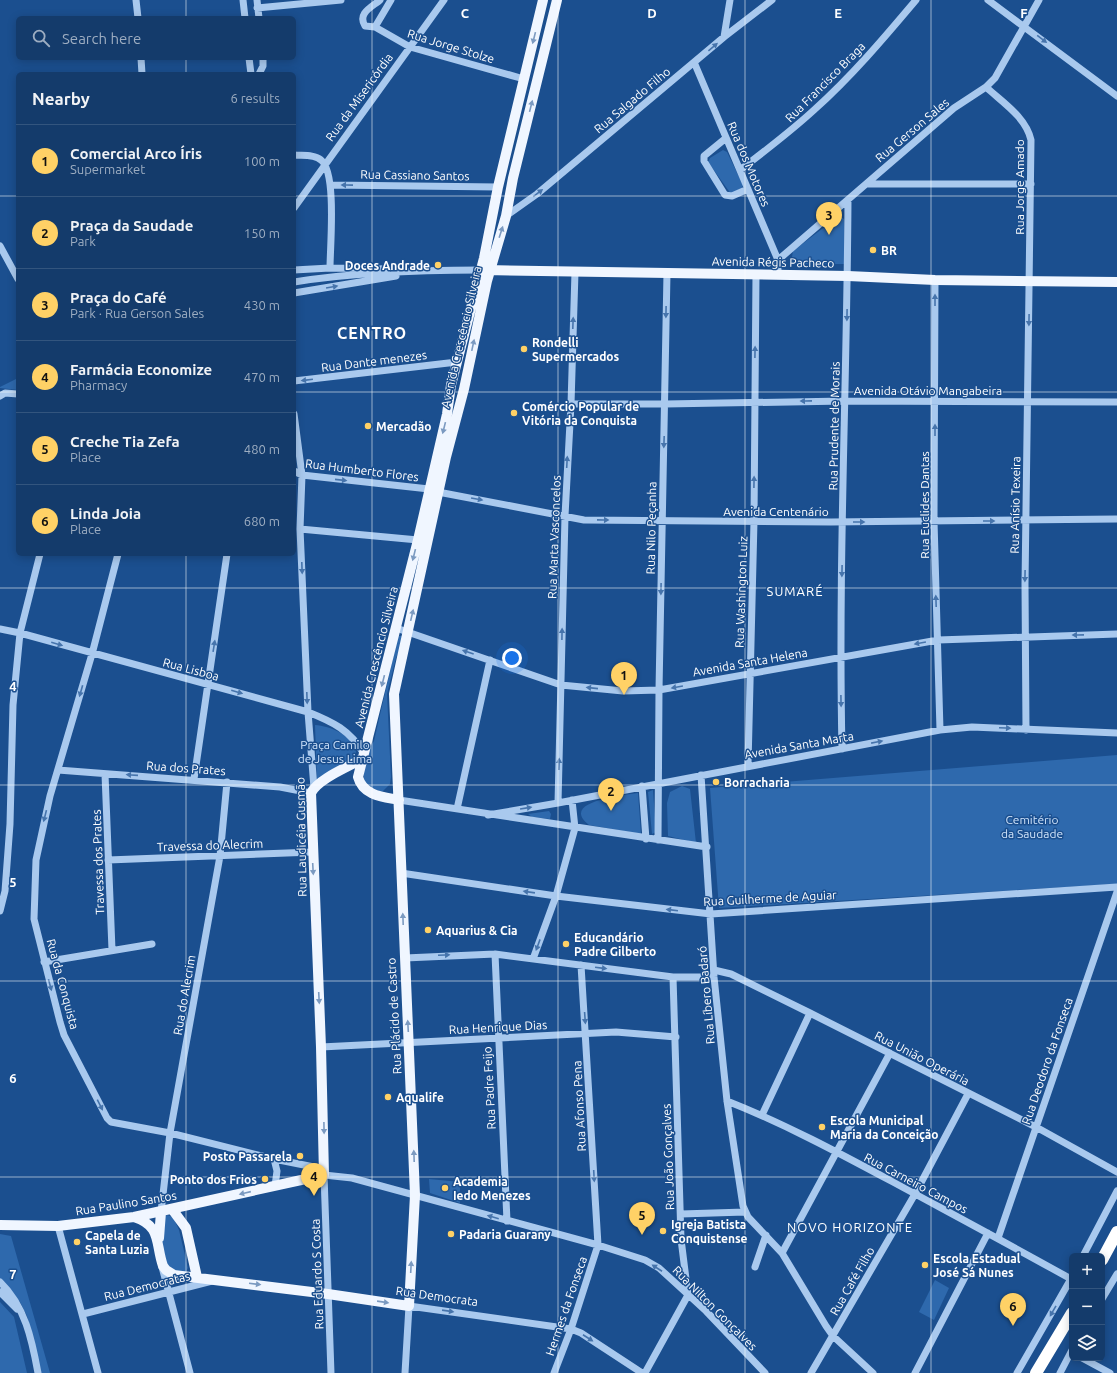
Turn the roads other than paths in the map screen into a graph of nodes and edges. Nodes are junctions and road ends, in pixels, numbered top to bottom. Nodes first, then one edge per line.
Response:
1 (136, 0) edge
2 (243, 0) edge
3 (257, 0) edge
4 (341, 0) edge
5 (380, 0) edge
6 (391, 0) edge
7 (444, 0) edge
8 (543, 0) edge
9 (557, 0) edge
10 (730, 0) edge
11 (772, 0) edge
12 (916, 0) edge
13 (988, 0) edge
14 (1039, 0) edge
15 (258, 8) junction
16 (138, 16) edge
17 (245, 16) edge
18 (258, 16) edge
19 (375, 27) junction
20 (1025, 27) junction
21 (724, 37) junction
22 (410, 47) junction
23 (141, 60) edge
24 (249, 60) edge
25 (263, 60) edge
26 (694, 62) junction
27 (142, 72) edge
28 (251, 72) edge
29 (260, 72) edge
30 (524, 79) junction
31 (986, 87) junction
32 (1117, 96) edge
33 (726, 138) junction
34 (296, 156) edge
35 (325, 164) junction
36 (740, 170) junction
37 (866, 184) junction
38 (1031, 184) junction
39 (331, 185) junction
40 (498, 188) junction
41 (511, 189) junction
42 (748, 189) junction
43 (848, 200) junction
44 (296, 205) edge
45 (506, 216) junction
46 (0, 246) edge
47 (778, 260) junction
48 (330, 268) junction
49 (296, 270) edge
50 (414, 270) junction
51 (429, 270) junction
52 (485, 270) junction
53 (575, 272) junction
54 (667, 273) junction
55 (756, 274) junction
56 (16, 275) edge
57 (778, 275) junction
58 (848, 276) junction
59 (935, 280) junction
60 (1030, 281) junction
61 (296, 282) edge
62 (1117, 282) edge
63 (296, 293) edge
64 (457, 362) junction
65 (470, 363) junction
66 (296, 381) edge
67 (451, 385) junction
68 (464, 389) junction
69 (16, 394) edge
70 (0, 396) edge
71 (845, 400) junction
72 (935, 401) junction
73 (755, 402) junction
74 (1028, 402) junction
75 (1117, 402) edge
76 (571, 404) junction
77 (665, 404) junction
78 (296, 429) edge
79 (296, 472) edge
80 (302, 475) junction
81 (433, 491) junction
82 (565, 516) junction
83 (1117, 519) edge
84 (754, 521) junction
85 (934, 521) junction
86 (1027, 521) junction
87 (662, 522) junction
88 (843, 522) junction
89 (300, 529) junction
90 (418, 540) junction
91 (39, 556) edge
92 (117, 556) edge
93 (228, 556) edge
94 (396, 628) junction
95 (0, 629) edge
96 (408, 632) junction
97 (20, 633) junction
98 (1117, 634) edge
99 (1026, 636) junction
100 (938, 640) junction
101 (92, 654) junction
102 (840, 657) junction
103 (490, 660) junction
104 (750, 674) junction
105 (208, 684) junction
106 (561, 684) junction
107 (659, 690) junction
108 (308, 712) junction
109 (940, 730) junction
110 (1026, 730) junction
111 (1117, 734) edge
112 (842, 749) junction
113 (363, 756) junction
114 (748, 765) junction
115 (58, 770) junction
116 (105, 774) junction
117 (701, 775) junction
118 (194, 780) junction
119 (227, 782) junction
120 (397, 782) junction
121 (660, 782) junction
122 (642, 786) junction
123 (312, 791) junction
124 (381, 796) junction
125 (399, 800) junction
126 (572, 800) junction
127 (558, 803) junction
128 (457, 809) junction
129 (488, 814) junction
130 (575, 828) junction
131 (646, 839) junction
132 (658, 840) junction
133 (707, 847) junction
134 (313, 852) junction
135 (220, 856) junction
136 (108, 860) junction
137 (401, 873) junction
138 (1117, 886) edge
139 (1117, 892) edge
140 (556, 896) junction
141 (0, 912) edge
142 (711, 914) junction
143 (152, 944) dead end
144 (112, 950) junction
145 (495, 954) junction
146 (405, 958) junction
147 (533, 958) junction
148 (44, 962) junction
149 (581, 965) junction
150 (714, 973) junction
151 (673, 977) junction
152 (810, 1013) junction
153 (586, 1033) junction
154 (676, 1037) junction
155 (498, 1038) junction
156 (409, 1043) junction
157 (322, 1047) junction
158 (890, 1053) junction
159 (968, 1094) junction
160 (727, 1101) junction
161 (762, 1115) junction
162 (1036, 1127) junction
163 (170, 1133) junction
164 (838, 1153) junction
165 (274, 1159) junction
166 (324, 1172) junction
167 (1117, 1172) edge
168 (276, 1186) junction
169 (1117, 1191) edge
170 (915, 1194) junction
171 (416, 1195) junction
172 (172, 1209) junction
173 (161, 1212) junction
174 (745, 1212) junction
175 (681, 1214) junction
176 (134, 1217) junction
177 (507, 1221) junction
178 (0, 1225) edge
179 (58, 1226) junction
180 (1117, 1232) edge
181 (988, 1233) junction
182 (766, 1235) junction
183 (998, 1238) junction
184 (158, 1243) junction
185 (598, 1245) junction
186 (1085, 1253) edge
187 (782, 1254) junction
188 (1105, 1254) edge
189 (161, 1259) junction
190 (755, 1267) dead end
191 (1117, 1274) edge
192 (197, 1277) junction
193 (1069, 1277) edge
194 (216, 1280) junction
195 (0, 1282) edge
196 (1069, 1282) edge
197 (0, 1292) edge
198 (169, 1292) junction
199 (328, 1294) junction
200 (1105, 1294) edge
201 (688, 1295) junction
202 (409, 1306) junction
203 (83, 1314) junction
204 (23, 1315) junction
205 (1069, 1317) edge
206 (571, 1329) junction
207 (833, 1336) junction
208 (1069, 1357) edge
209 (1088, 1361) edge
210 (38, 1373) edge
211 (98, 1373) edge
212 (190, 1373) edge
213 (331, 1373) edge
214 (405, 1373) edge
215 (554, 1373) edge
216 (642, 1373) edge
217 (645, 1373) edge
218 (765, 1373) edge
219 (811, 1373) edge
220 (873, 1373) edge
221 (915, 1373) edge
222 (1017, 1373) edge
223 (1036, 1373) edge
224 (1060, 1373) edge
225 (1110, 1373) edge

1 - 16 street
2 - 17 street
3 - 15 street
4 - 15 street
5 - 19 street, Rua Jorge Stolze
6 - 19 street
7 - 22 street, Rua da Misericórdia
8 -> 30 main road, Avenida Crescêncio Silveira
41 -> 9 main road, Avenida Crescêncio Silveira
10 - 21 street
11 - 21 street, Rua Salgado Filho
12 - 36 street, Rua Francisco Braga
13 - 20 street
14 - 20 street, Rua Gerson Sales
15 - 18 street
19 - 22 street, Rua Jorge Stolze
20 - 31 street, Rua Gerson Sales
20 -> 32 street
26 -> 21 street, Rua Salgado Filho
22 - 30 street, Rua Jorge Stolze
22 - 35 street, Rua da Misericórdia
23 - 27 street
24 - 28 street
25 - 29 street
26 - 33 street, Rua dos Motores
45 -> 26 street, Rua Salgado Filho
30 - 40 main road, Avenida Crescêncio Silveira
31 - 37 street, Rua Gerson Sales
31 - 38 street, Rua Jorge Amado
33 - 36 street, Rua dos Motores
33 - 42 street
34 - 35 street
35 - 39 street
35 - 44 street, Rua da Misericórdia
36 - 42 street, Rua dos Motores
37 - 38 street
37 - 43 street, Rua Gerson Sales
38 - 60 street, Rua Jorge Amado
40 -> 39 street, Rua Cassiano Santos
39 - 48 street
40 - 41 main road
40 - 52 main road, Avenida Crescêncio Silveira
41 - 45 main road, Avenida Crescêncio Silveira
42 - 47 street, Rua dos Motores
43 - 47 street, Rua Gerson Sales
43 - 58 street, Rua Prudente de Morais
52 -> 45 main road, Avenida Crescêncio Silveira
46 - 56 street
47 - 57 street, Rua dos Motores
48 - 49 street, Avenida Régis Pacheco
48 - 50 street, Avenida Régis Pacheco
50 - 51 street, Avenida Régis Pacheco
50 - 61 street, Avenida Régis Pacheco
51 - 52 street, Avenida Régis Pacheco
63 -> 51 street, Avenida Régis Pacheco
52 - 53 main road, Avenida Régis Pacheco
52 - 64 main road, Avenida Crescêncio Silveira
65 -> 52 main road, Avenida Crescêncio Silveira
53 - 54 main road, Avenida Régis Pacheco
76 -> 53 street, Rua Marta Vasconcelos
54 - 55 main road, Avenida Régis Pacheco
54 -> 77 street, Rua Nilo Peçanha
55 - 57 main road, Avenida Régis Pacheco
73 -> 55 street, Rua Washington Luiz
57 - 58 main road, Avenida Régis Pacheco
58 - 59 main road, Avenida Régis Pacheco
58 -> 71 street, Rua Prudente de Morais
59 - 60 main road, Avenida Régis Pacheco
72 -> 59 street, Rua Euclides Dantas
60 - 62 main road, Avenida Régis Pacheco
60 -> 74 street, Rua Anísio Texeira
64 - 65 main road
64 -> 66 street, Rua Dante menezes
64 - 67 main road, Avenida Crescêncio Silveira
65 - 68 main road, Avenida Crescêncio Silveira
67 - 68 main road
67 -> 81 main road, Avenida Crescêncio Silveira
68 - 81 main road, Avenida Crescêncio Silveira
69 - 70 street
71 - 72 street, Avenida Otávio Mangabeira
71 -> 73 street, Avenida Otávio Mangabeira
71 - 88 street, Rua Prudente de Morais
72 - 74 street, Avenida Otávio Mangabeira
85 -> 72 street, Rua Euclides Dantas
73 - 77 street, Avenida Otávio Mangabeira
84 -> 73 street, Rua Washington Luiz
74 - 75 street, Avenida Otávio Mangabeira
74 - 86 street, Rua Anísio Texeira
76 - 77 street, Avenida Otávio Mangabeira
82 -> 76 street, Rua Marta Vasconcelos
77 -> 87 street, Rua Nilo Peçanha
78 - 80 street, Rua Laudicéia Gusmão
79 - 80 street, Rua Humberto Flores
80 -> 81 street, Rua Humberto Flores
80 - 89 street, Rua Laudicéia Gusmão
81 -> 82 street, Avenida Centenário
81 - 90 main road, Avenida Crescêncio Silveira
96 -> 81 main road, Avenida Crescêncio Silveira
82 -> 87 street, Avenida Centenário
106 -> 82 street, Rua Marta Vasconcelos
83 - 86 street, Avenida Centenário
84 - 87 street, Avenida Centenário
84 - 88 street, Avenida Centenário
84 - 104 street, Rua Washington Luiz
85 -> 86 street, Avenida Centenário
88 -> 85 street, Avenida Centenário
100 -> 85 street, Rua Euclides Dantas
86 -> 99 street, Rua Anísio Texeira
87 -> 107 street, Rua Nilo Peçanha
88 -> 102 street, Rua Prudente de Morais
89 - 90 street
89 -> 108 street, Rua Laudicéia Gusmão
90 -> 94 main road, Avenida Crescêncio Silveira
91 - 97 street
92 - 101 street, Rua da Conquista
105 -> 93 street
94 - 96 street, Avenida Santa Helena
94 -> 113 main road, Avenida Crescêncio Silveira
95 - 97 street, Rua Lisboa
103 -> 96 street, Avenida Santa Helena
96 - 120 main road, Avenida Crescêncio Silveira
97 -> 101 street, Rua Lisboa
97 - 141 street
98 -> 99 street, Avenida Santa Helena
99 - 100 street, Avenida Santa Helena
99 - 110 street, Rua Anísio Texeira
100 -> 102 street, Avenida Santa Helena
100 - 109 street, Rua Euclides Dantas
101 - 105 street, Rua Lisboa
101 -> 115 street, Rua da Conquista
102 - 104 street, Avenida Santa Helena
102 -> 112 street, Rua Prudente de Morais
103 - 106 street, Avenida Santa Helena
103 - 128 street
104 -> 107 street, Avenida Santa Helena
104 - 114 street, Rua Washington Luiz
105 -> 108 street, Rua Lisboa
105 - 118 street
107 -> 106 street, Avenida Santa Helena
127 -> 106 street, Rua Marta Vasconcelos
107 - 121 street, Rua Nilo Peçanha
108 - 113 street, Rua Lisboa
108 - 123 street, Rua Laudicéia Gusmão
109 -> 110 street, Avenida Santa Marta
112 -> 109 street, Avenida Santa Marta
110 - 111 street, Avenida Santa Marta
112 - 114 street, Avenida Santa Marta
113 - 123 main road
113 - 124 main road, Avenida Crescêncio Silveira
114 - 117 street, Avenida Santa Marta
115 - 116 street, Rua dos Prates
115 -> 148 street, Rua da Conquista
118 -> 116 street, Rua dos Prates
116 - 136 street, Travessa dos Prates
117 - 121 street, Avenida Santa Marta
117 - 133 street, Rua Líbero Badaró
118 - 119 street, Rua dos Prates
119 - 123 street, Rua dos Prates
119 - 135 street, Rua do Alecrim
120 - 124 main road
120 - 125 main road, Avenida Crescêncio Silveira
121 - 122 street, Avenida Santa Marta
121 - 132 street, Rua Nilo Peçanha
122 - 126 street, Avenida Santa Marta
122 - 131 street
123 - 134 main road, Rua Laudicéia Gusmão
124 - 125 main road, Avenida Crescêncio Silveira
125 - 128 street
125 - 137 main road, Rua Plácido de Castro
126 - 127 street, Avenida Santa Marta
126 - 130 street
129 -> 127 street, Avenida Santa Marta
128 - 129 street
129 - 130 street
130 - 131 street
130 - 140 street
131 - 132 street
132 - 133 street
133 - 142 street, Rua Líbero Badaró
134 - 135 street, Travessa do Alecrim
134 -> 157 main road, Rua Laudicéia Gusmão
135 - 136 street, Travessa do Alecrim
135 - 163 street, Rua do Alecrim
136 - 144 street, Travessa dos Prates
140 -> 137 street, Rua Guilherme de Aguiar
146 -> 137 main road, Rua Plácido de Castro
138 - 142 street, Rua Guilherme de Aguiar
139 - 162 street, Rua Deodoro da Fonseca
142 -> 140 street, Rua Guilherme de Aguiar
140 -> 147 street
142 - 150 street, Rua Líbero Badaró
143 - 144 street
144 - 148 street
146 -> 145 street, Rua União Operária
145 - 147 street, Rua União Operária
145 - 155 street, Rua Padre Feijo
156 -> 146 main road, Rua Plácido de Castro
147 - 149 street, Rua União Operária
148 -> 163 street, Rua da Conquista
149 -> 151 street, Rua União Operária
149 -> 153 street, Rua Afonso Pena
150 - 151 street, Rua União Operária
150 - 152 street, Rua União Operária
150 - 160 street, Rua Líbero Badaró
151 - 154 street, Rua João Gonçalves
152 - 158 street, Rua União Operária
152 - 161 street
153 - 154 street, Rua Henrique Dias
153 - 155 street, Rua Henrique Dias
153 -> 185 street, Rua Afonso Pena
154 - 175 street, Rua João Gonçalves
155 - 156 street, Rua Henrique Dias
155 - 177 street, Rua Padre Feijo
156 - 157 street, Rua Henrique Dias
171 -> 156 main road, Rua Plácido de Castro
157 -> 166 main road, Rua Laudicéia Gusmão
158 - 159 street, Rua União Operária
158 - 164 street
159 - 162 street, Rua União Operária
159 - 170 street, Rua Café Filho
160 - 161 street, Rua Carneiro Campos
160 - 174 street, Rua Líbero Badaró
161 - 164 street, Rua Carneiro Campos
162 - 167 street, Rua União Operária
162 - 183 street, Rua Deodoro da Fonseca
163 - 165 street, Rua da Conquista
163 - 173 street, Rua do Alecrim
164 - 170 street, Rua Carneiro Campos
164 - 187 street
165 - 166 street, Rua da Conquista
165 - 168 street
166 - 168 main road, Rua Paulino Santos
166 - 171 street, Rua Nilton Gonçalves
166 - 199 street, Rua Eduardo S Costa
168 -> 172 main road, Rua Paulino Santos
169 - 186 street
170 - 181 street, Rua Carneiro Campos
170 - 207 street, Rua Café Filho
177 -> 171 street, Rua Nilton Gonçalves
202 -> 171 main road, Rua Plácido de Castro
172 - 173 main road, Rua Paulino Santos
172 - 192 main road
173 - 176 main road, Rua Paulino Santos
173 - 184 main road
174 - 175 street
174 - 182 street
175 - 201 street, Rua João Gonçalves
176 - 179 main road, Rua Paulino Santos
176 - 184 main road
177 - 185 street, Rua Nilton Gonçalves
178 - 179 main road, Rua Paulino Santos
179 - 203 street
180 - 188 highway
181 - 183 street, Rua Carneiro Campos
181 - 221 street
182 - 187 street
182 - 190 street
183 - 193 street, Rua Carneiro Campos
184 - 189 main road
201 -> 185 street, Rua Nilton Gonçalves
185 - 206 street, Hermes da Fonseca
187 - 207 street
189 - 192 main road, Rua Democrata
189 - 198 street
191 - 200 street
192 - 194 main road, Rua Democrata
194 - 198 street, Rua Democratas
194 -> 199 main road, Rua Democrata
195 - 204 street
196 -> 222 street
197 - 204 street
198 - 203 street, Rua Democratas
198 - 212 street
199 -> 202 main road, Rua Democrata
199 - 213 street, Rua Eduardo S Costa
201 - 217 street
201 - 218 street, Rua Nilton Gonçalves
202 -> 206 street, Rua Democrata
202 - 214 street, Rua Plácido de Castro
203 - 211 street
204 - 210 street
205 - 223 highway
206 - 215 street, Hermes da Fonseca
206 -> 216 street, Rua Democrata
207 - 219 street, Rua Café Filho
207 - 220 street
208 - 224 street
209 - 225 street

